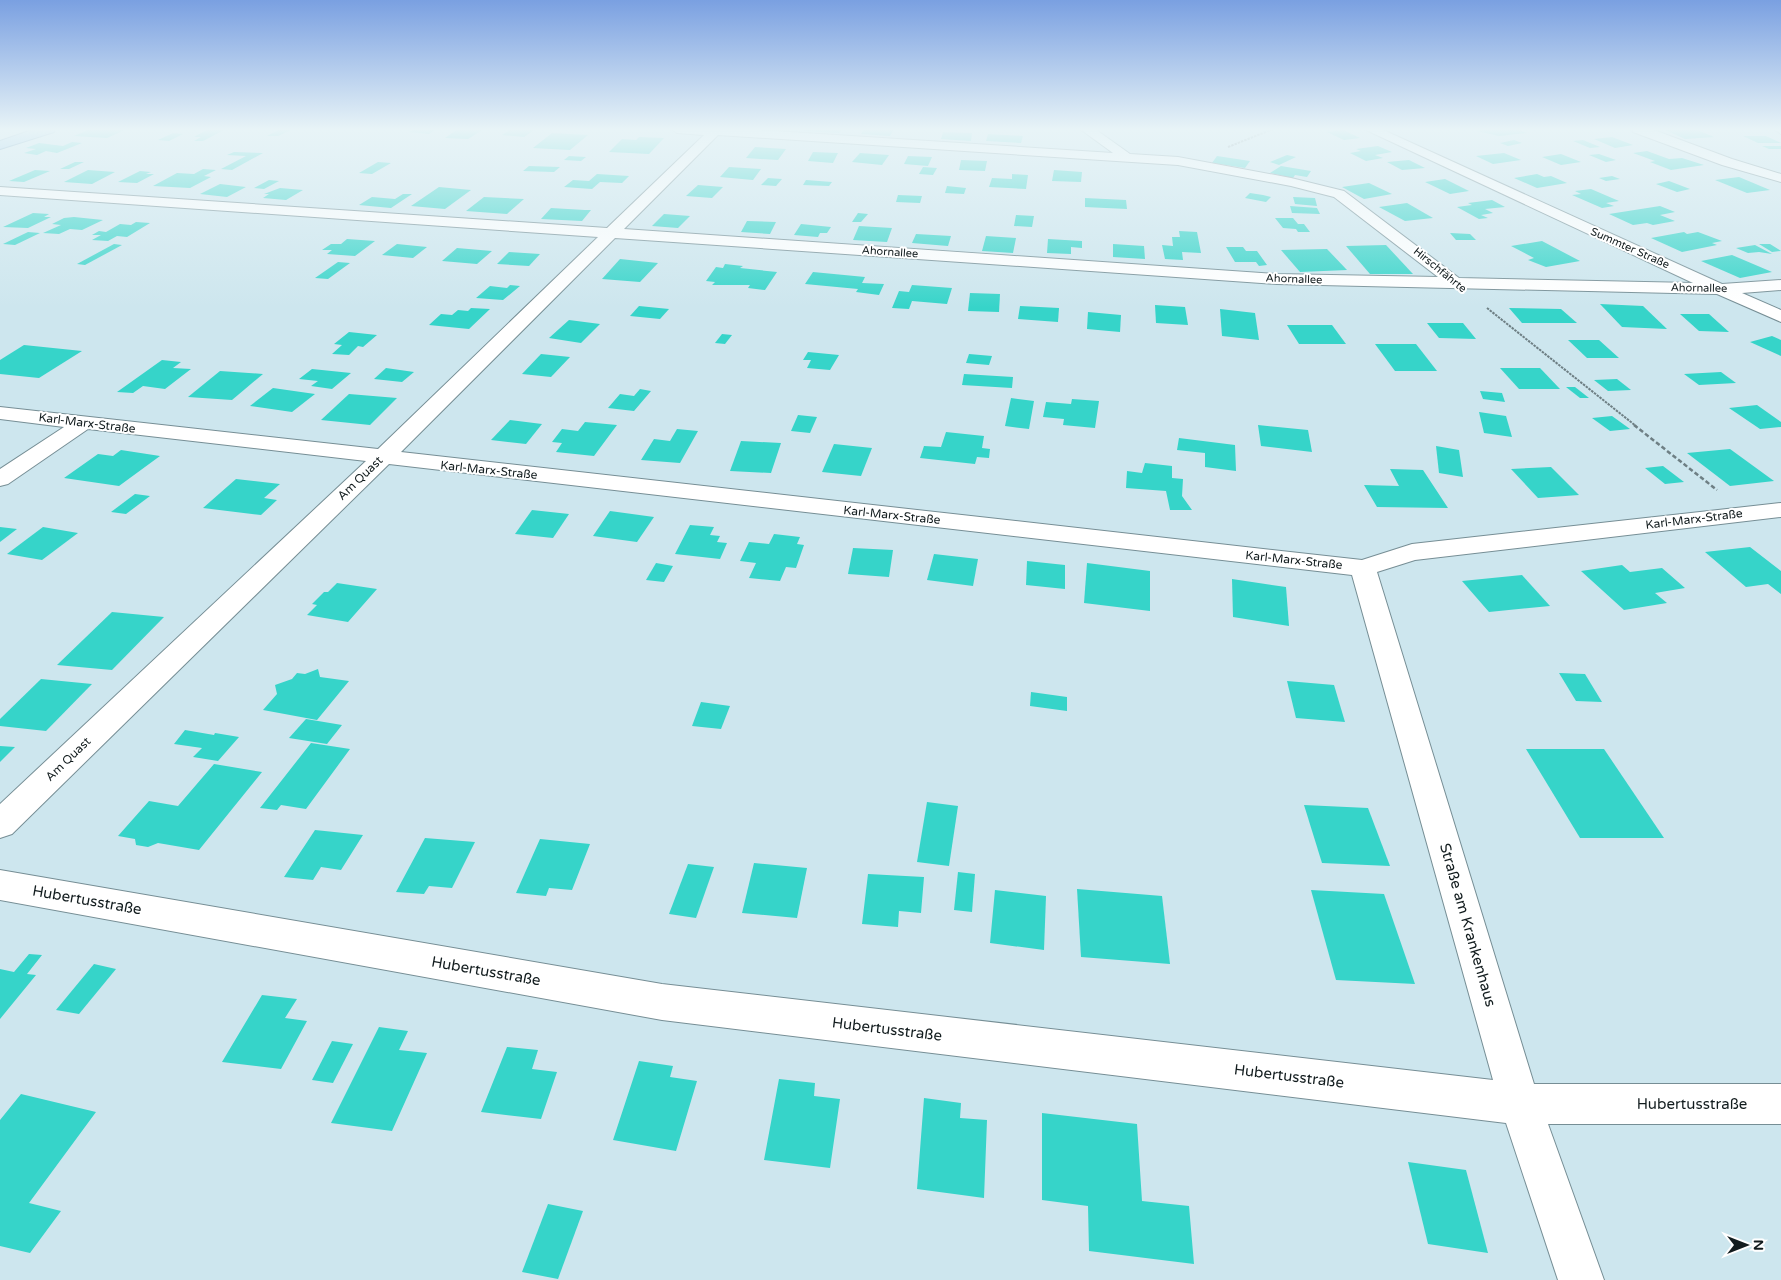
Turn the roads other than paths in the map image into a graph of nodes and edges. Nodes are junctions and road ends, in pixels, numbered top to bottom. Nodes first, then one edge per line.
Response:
1 (657, 189) edge
2 (1318, 189) edge
3 (1501, 189) edge
4 (0, 191) edge
5 (612, 233) junction
6 (1453, 281) junction
7 (1781, 285) edge
8 (1721, 289) junction
9 (1781, 317) edge
10 (0, 413) edge
11 (85, 422) junction
12 (382, 458) junction
13 (0, 479) edge
14 (1781, 510) edge
15 (1363, 568) junction
16 (0, 824) edge
17 (0, 885) edge
18 (1520, 1104) junction
19 (1781, 1104) edge
20 (1582, 1280) edge

1 - 5 street, Am Quast
2 - 6 street, Hirschfährte
3 - 8 street, Summter Straße
4 - 5 street, Ahornallee
5 - 6 street, Ahornallee
5 - 12 street, Am Quast
6 - 8 street, Ahornallee
7 - 8 street, Ahornallee
8 - 9 street, Summter Straße
10 - 11 street, Karl-Marx-Straße
11 - 12 street, Karl-Marx-Straße
11 - 13 street
12 - 15 street, Karl-Marx-Straße
12 - 16 street, Am Quast
14 - 15 street, Karl-Marx-Straße
15 - 18 street, Straße am Krankenhaus
17 - 18 street, Hubertusstraße
18 - 19 street, Hubertusstraße
18 - 20 street, Straße am Krankenhaus

